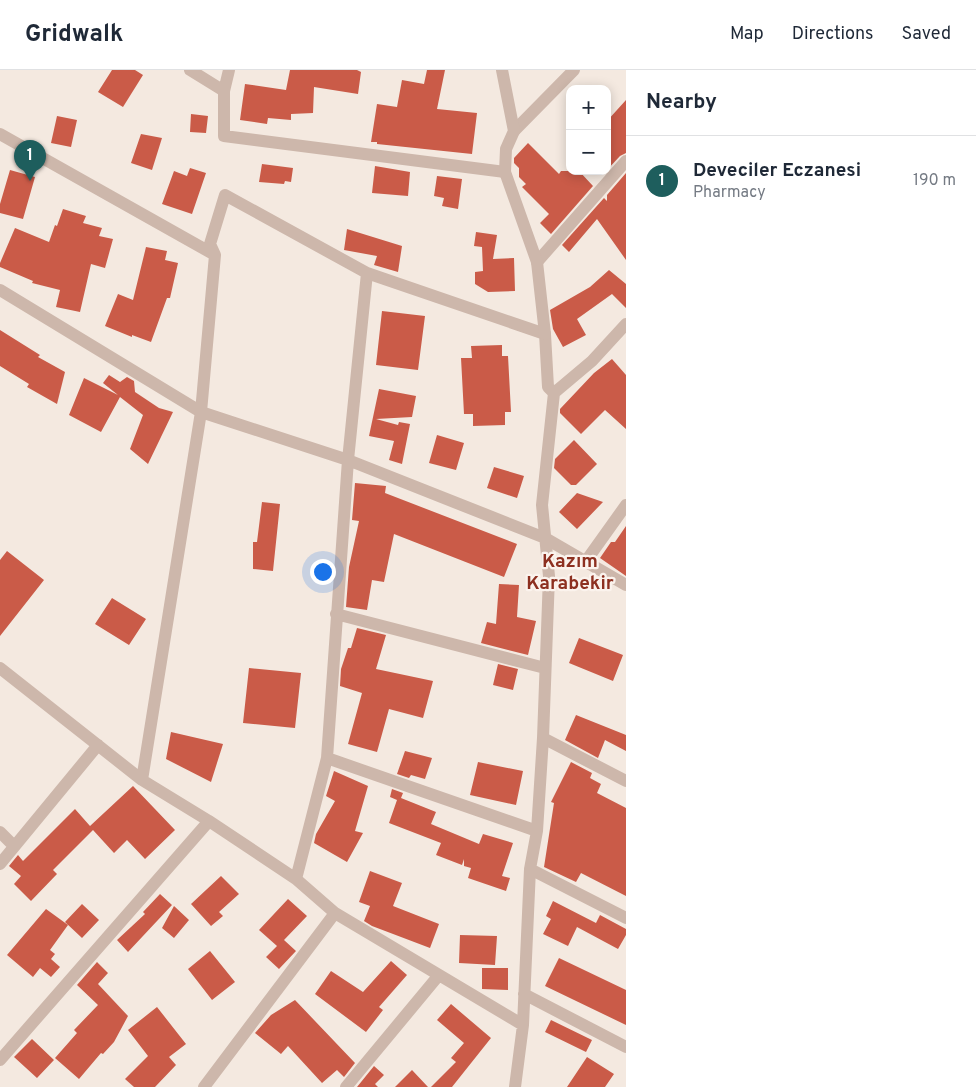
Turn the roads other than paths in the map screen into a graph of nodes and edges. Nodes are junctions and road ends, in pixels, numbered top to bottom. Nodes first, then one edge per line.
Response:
1 (190, 70) edge
2 (229, 70) edge
3 (502, 70) edge
4 (574, 70) edge
5 (224, 91) junction
6 (514, 131) junction
7 (0, 134) edge
8 (626, 161) edge
9 (506, 172) junction
10 (215, 255) junction
11 (537, 262) junction
12 (367, 273) junction
13 (0, 290) edge
14 (626, 324) edge
15 (545, 334) junction
16 (554, 393) junction
17 (201, 412) junction
18 (348, 460) junction
19 (626, 506) edge
20 (545, 538) junction
21 (586, 561) junction
22 (626, 585) edge
23 (336, 614) junction
24 (0, 668) edge
25 (545, 668) junction
26 (544, 738) junction
27 (98, 745) junction
28 (327, 758) junction
29 (142, 780) junction
30 (626, 781) edge
31 (209, 821) junction
32 (537, 831) junction
33 (0, 832) edge
34 (14, 846) junction
35 (0, 864) edge
36 (530, 869) junction
37 (296, 880) junction
38 (335, 913) junction
39 (626, 918) edge
40 (439, 975) junction
41 (524, 994) junction
42 (523, 1025) junction
43 (626, 1047) edge
44 (0, 1060) edge
45 (204, 1087) edge
46 (346, 1087) edge
47 (515, 1087) edge

1 - 5 street
2 - 5 street
3 - 6 street
4 - 6 street
5 - 9 street
6 - 9 street
7 - 10 street
8 - 11 street
9 - 11 street
10 - 12 street
10 - 17 street
11 - 15 street
12 - 15 street
12 - 18 street
13 - 17 street
14 - 16 street
15 - 16 street
16 - 20 street
17 - 18 street
17 - 29 street
18 - 20 street
18 - 23 street
19 - 21 street
20 - 21 street
20 - 25 street
21 - 22 street
23 - 25 street
23 - 28 street
24 - 27 street
25 - 26 street
26 - 30 street
26 - 32 street
27 - 29 street
27 - 34 street
28 - 32 street
28 - 37 street
29 - 31 street
31 - 37 street
31 - 44 street
32 - 36 street
33 - 34 street
34 - 35 street
36 - 39 street
36 - 41 street
37 - 38 street
38 - 40 street
38 - 45 street
40 - 42 street
40 - 46 street
41 - 42 street
41 - 43 street
42 - 47 street

